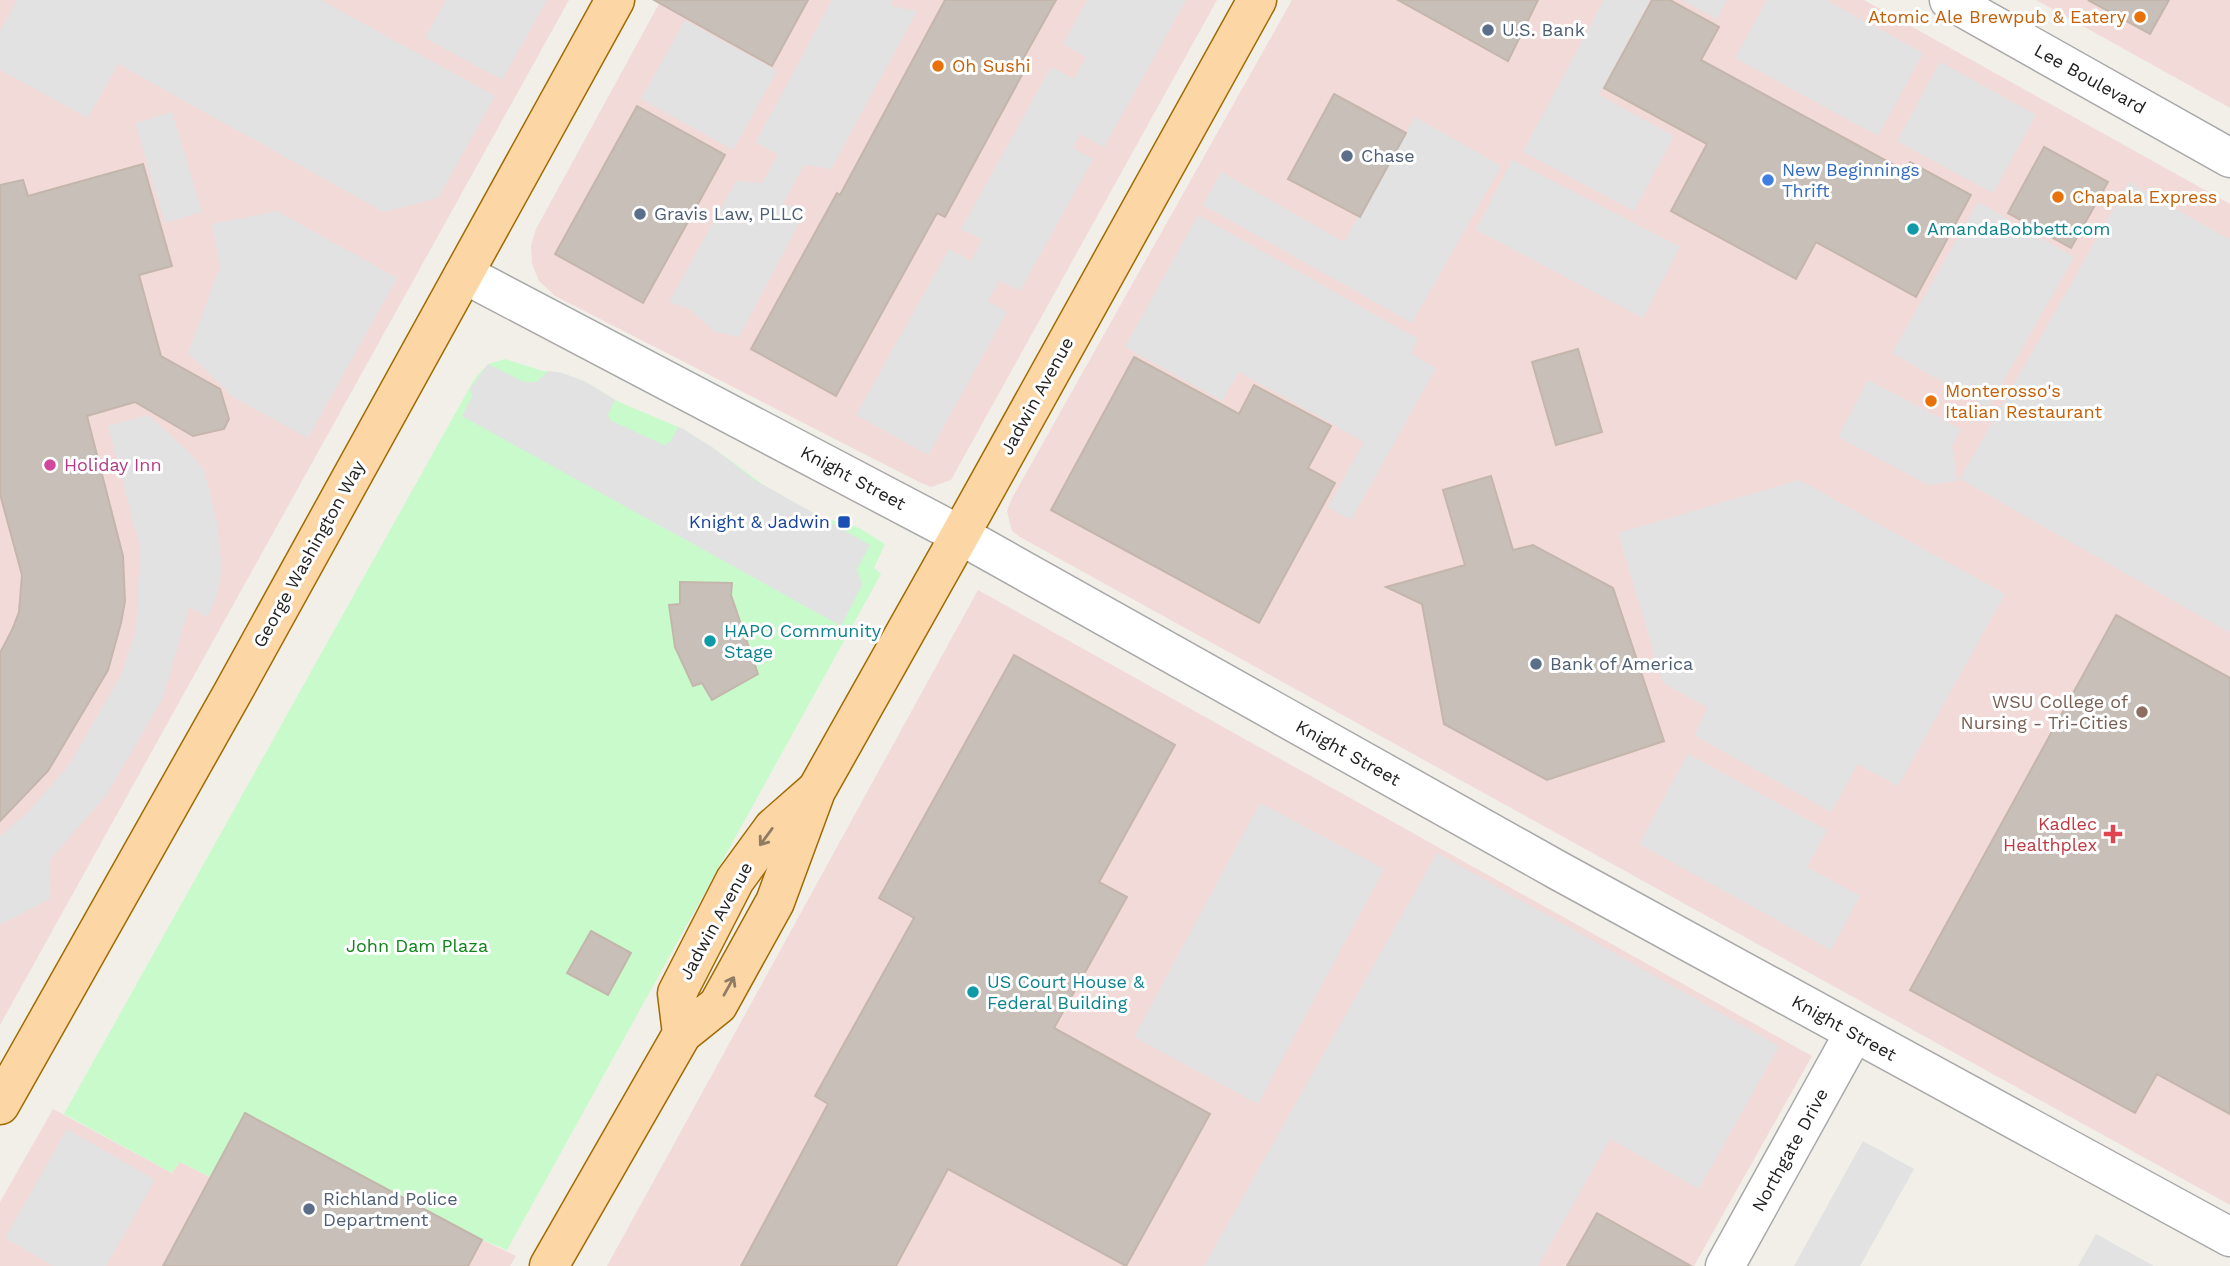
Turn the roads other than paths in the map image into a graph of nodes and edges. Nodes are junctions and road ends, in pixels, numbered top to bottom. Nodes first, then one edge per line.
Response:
1 (615, 0) edge
2 (1257, 0) edge
3 (1950, 0) edge
4 (2230, 158) edge
5 (464, 274) junction
6 (960, 535) junction
7 (1854, 1033) junction
8 (0, 1105) edge
9 (2230, 1237) edge
10 (550, 1266) edge
11 (1725, 1266) edge

1 - 5 main road, George Washington Way
2 - 6 main road, Jadwin Avenue
3 - 4 street, Lee Boulevard
5 - 6 street, Knight Street
5 - 8 main road, George Washington Way
6 - 7 street, Knight Street
6 - 10 main road, Jadwin Avenue
7 - 9 street, Knight Street
7 - 11 street, Northgate Drive

